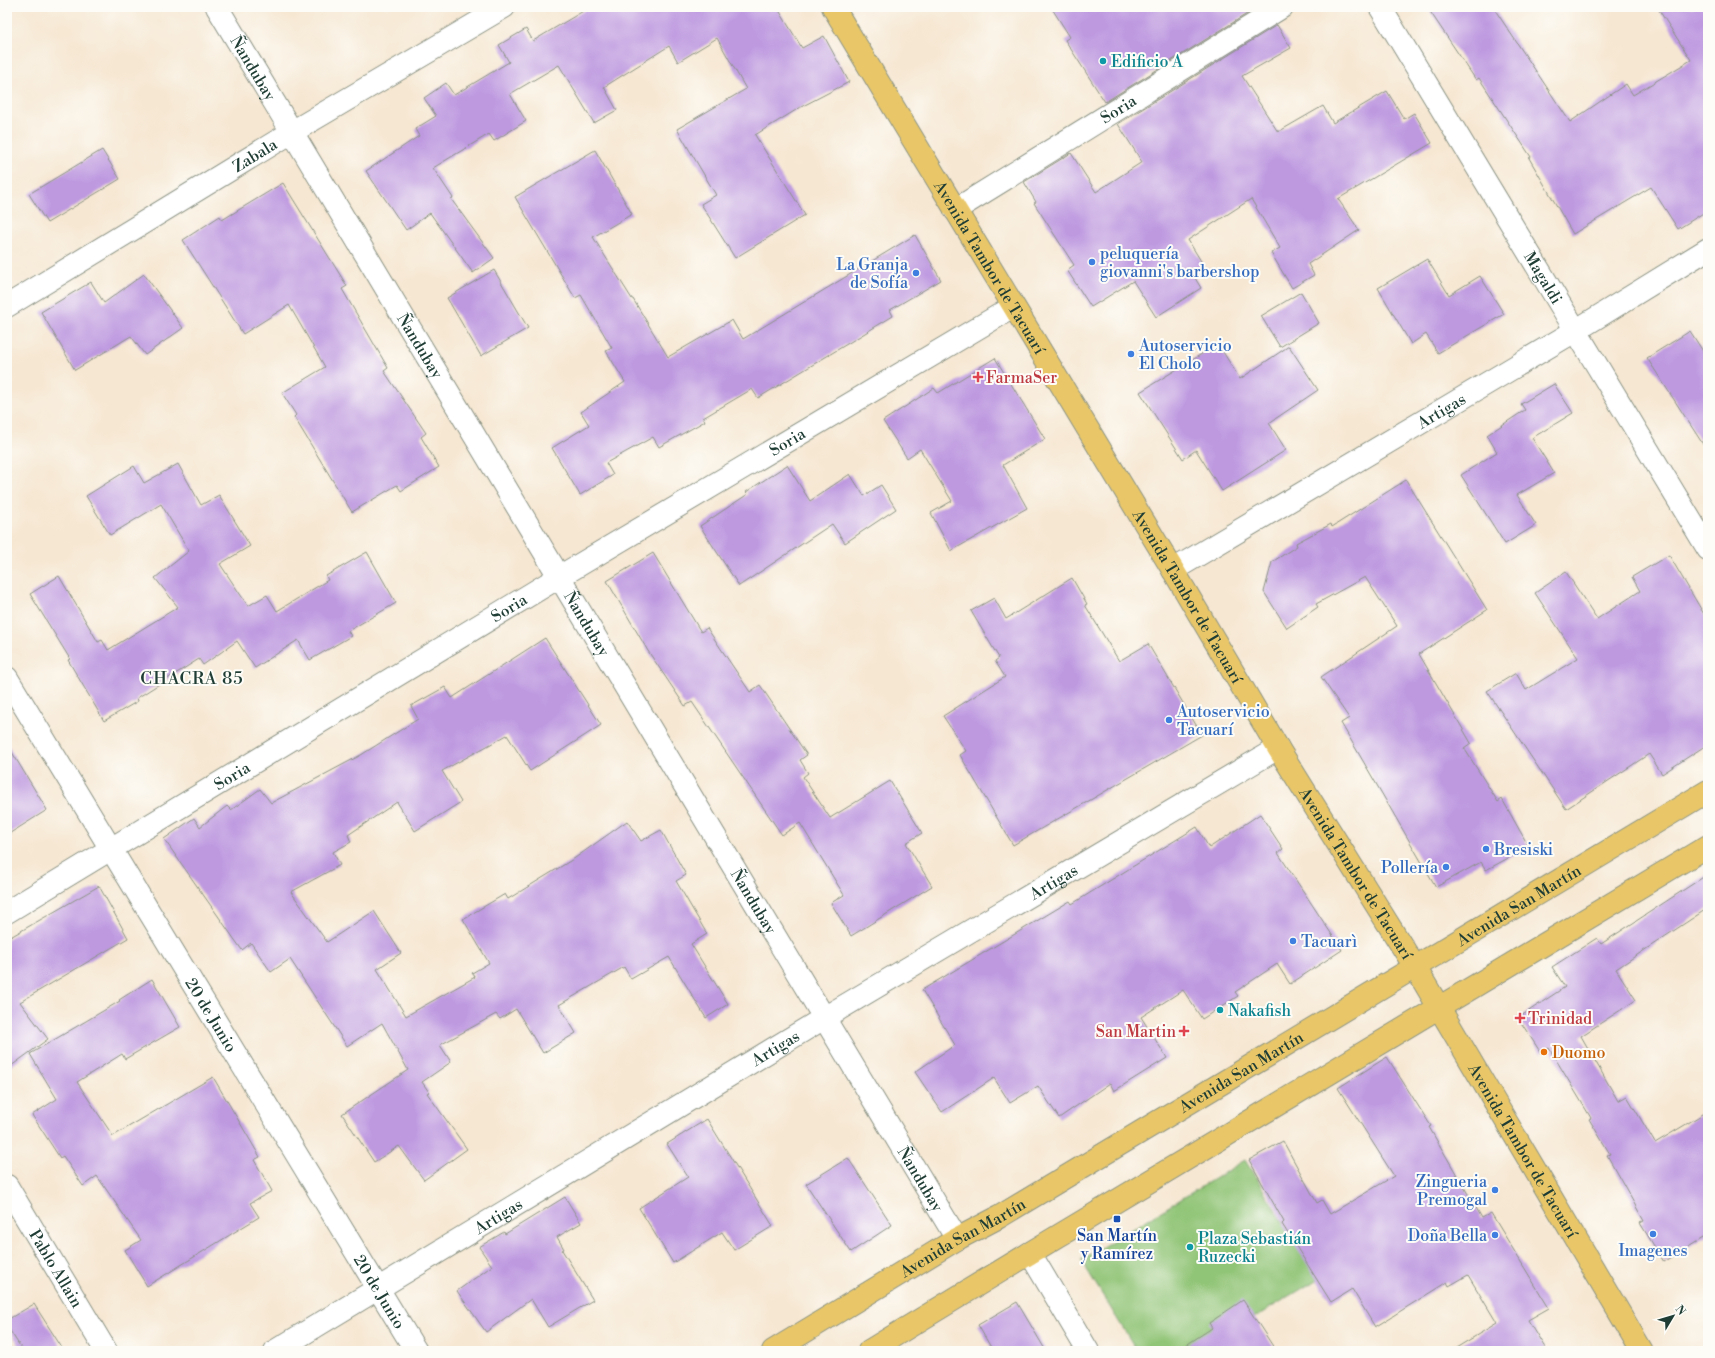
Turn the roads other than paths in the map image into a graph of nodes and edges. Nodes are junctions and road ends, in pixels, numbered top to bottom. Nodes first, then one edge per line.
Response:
1 (217, 7) edge
2 (504, 7) edge
3 (833, 7) edge
4 (1282, 7) edge
5 (1380, 7) edge
6 (292, 132) junction
7 (955, 210) junction
8 (1708, 249) edge
9 (7, 306) edge
10 (1013, 308) junction
11 (1575, 331) junction
12 (1708, 549) edge
13 (1173, 570) junction
14 (559, 577) junction
15 (7, 678) edge
16 (1278, 748) junction
17 (1708, 791) edge
18 (1708, 846) edge
19 (111, 849) junction
20 (7, 912) edge
21 (1415, 967) junction
22 (1439, 1008) junction
23 (824, 1018) junction
24 (7, 1186) edge
25 (957, 1239) junction
26 (1030, 1253) junction
27 (378, 1289) junction
28 (106, 1351) edge
29 (275, 1351) edge
30 (416, 1351) edge
31 (773, 1351) edge
32 (869, 1351) edge
33 (1088, 1351) edge
34 (1642, 1351) edge

1 - 6 street, Ñandubay
2 - 6 street, Zabala
3 - 7 main road, Avenida Tambor de Tacuarí
4 - 7 street, Soria
5 - 11 street, Magaldi
6 - 9 street, Zabala
6 - 14 street, Ñandubay
7 - 10 main road, Avenida Tambor de Tacuarí
8 - 11 street, Artigas
10 - 13 main road, Avenida Tambor de Tacuarí
10 - 14 street, Soria
11 - 12 street, Magaldi
11 - 13 street, Artigas
13 - 16 main road, Avenida Tambor de Tacuarí
14 - 19 street, Soria
14 - 23 street, Ñandubay
15 - 19 street, 20 de Junio
16 - 21 main road, Avenida Tambor de Tacuarí
16 - 23 street, Artigas
17 - 21 main road, Avenida San Martín
18 - 22 main road
19 - 20 street, Soria
19 - 27 street, 20 de Junio
21 - 22 main road, Avenida Tambor de Tacuarí
21 - 25 main road, Avenida San Martín
22 - 26 main road
22 - 34 main road, Avenida Tambor de Tacuarí
23 - 25 street, Ñandubay
23 - 27 street, Artigas
24 - 28 street, Pablo Allain
25 - 31 main road, Avenida San Martín
26 - 32 main road
26 - 33 street
27 - 29 street, Artigas
27 - 30 street, 20 de Junio

